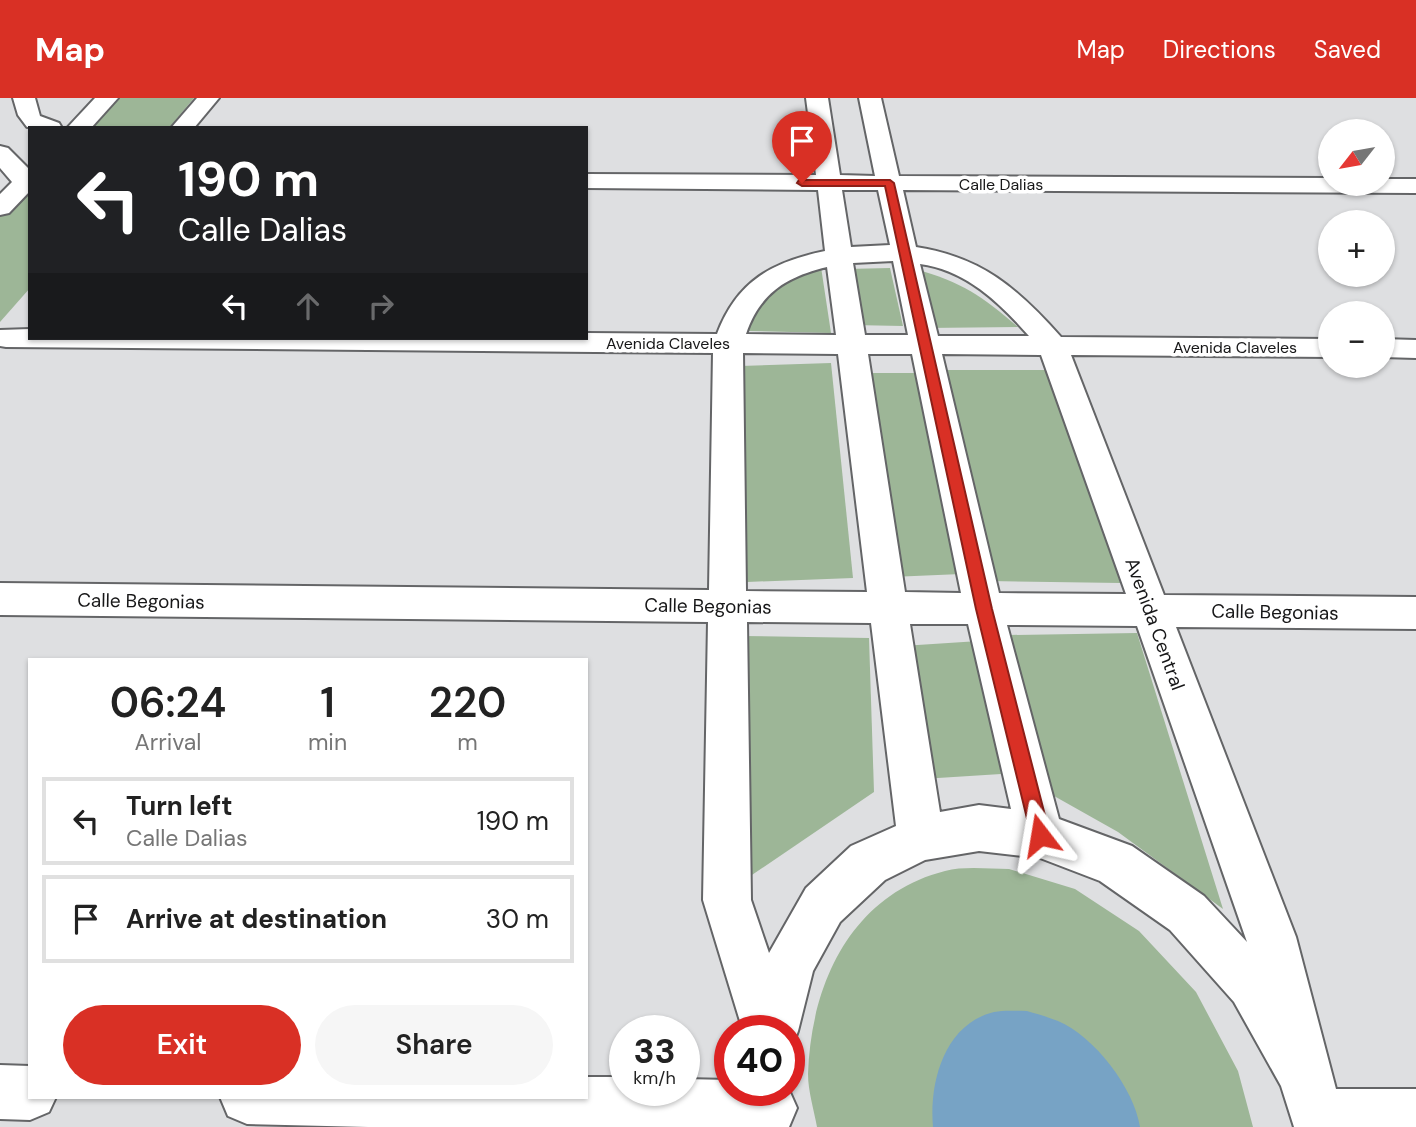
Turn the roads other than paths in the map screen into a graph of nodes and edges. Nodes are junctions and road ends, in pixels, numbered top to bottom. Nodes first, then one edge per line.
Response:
1 (24, 98) edge
2 (107, 98) edge
3 (208, 98) edge
4 (817, 98) edge
5 (870, 98) edge
6 (36, 126) edge
7 (80, 126) edge
8 (184, 126) edge
9 (0, 153) edge
10 (28, 181) edge
11 (588, 181) edge
12 (0, 183) edge
13 (829, 183) junction
14 (890, 183) junction
15 (1416, 186) edge
16 (0, 208) edge
17 (906, 253) junction
18 (839, 254) junction
19 (28, 311) edge
20 (3, 340) edge
21 (728, 343) junction
22 (852, 344) junction
23 (926, 345) junction
24 (1053, 346) junction
25 (1318, 348) edge
26 (1395, 348) edge
27 (1416, 349) edge
28 (0, 599) edge
29 (728, 606) junction
30 (888, 608) junction
31 (984, 609) junction
32 (1151, 611) junction
33 (1416, 613) edge
34 (1040, 835) junction
35 (921, 838) junction
36 (766, 1015) edge
37 (775, 1015) edge
38 (0, 1092) edge
39 (28, 1093) edge
40 (342, 1099) edge
41 (1315, 1106) edge
42 (770, 1108) edge
43 (1416, 1117) edge

1 - 6 street
2 - 7 street
3 - 8 street
4 - 13 street
5 - 14 street
9 - 10 street
10 - 12 street
10 - 16 street
11 - 13 street, Calle Dalias
13 - 14 street, Calle Dalias
13 - 18 street
14 - 15 street, Calle Dalias
14 - 17 street
17 - 18 street, Avenida Central
17 - 23 street
17 - 24 street, Avenida Central
18 - 21 street, Avenida Central
18 - 22 street
19 - 20 street
20 - 21 street, Avenida Claveles
21 - 22 street, Avenida Claveles
21 - 29 street, Avenida Central
22 - 23 street, Avenida Claveles
22 - 30 street
23 - 24 street, Avenida Claveles
23 - 31 street
24 - 25 street, Avenida Claveles
24 - 32 street, Avenida Central
26 - 27 street
28 - 29 street, Calle Begonias
29 - 30 street, Calle Begonias
29 - 36 street, Avenida Central
30 - 31 street, Calle Begonias
30 - 35 street
31 - 32 street, Calle Begonias
31 - 34 street
32 - 33 street, Calle Begonias
32 - 41 street, Avenida Central
34 - 35 street
34 - 41 street
35 - 37 street
38 - 39 street
40 - 42 street
41 - 43 street

